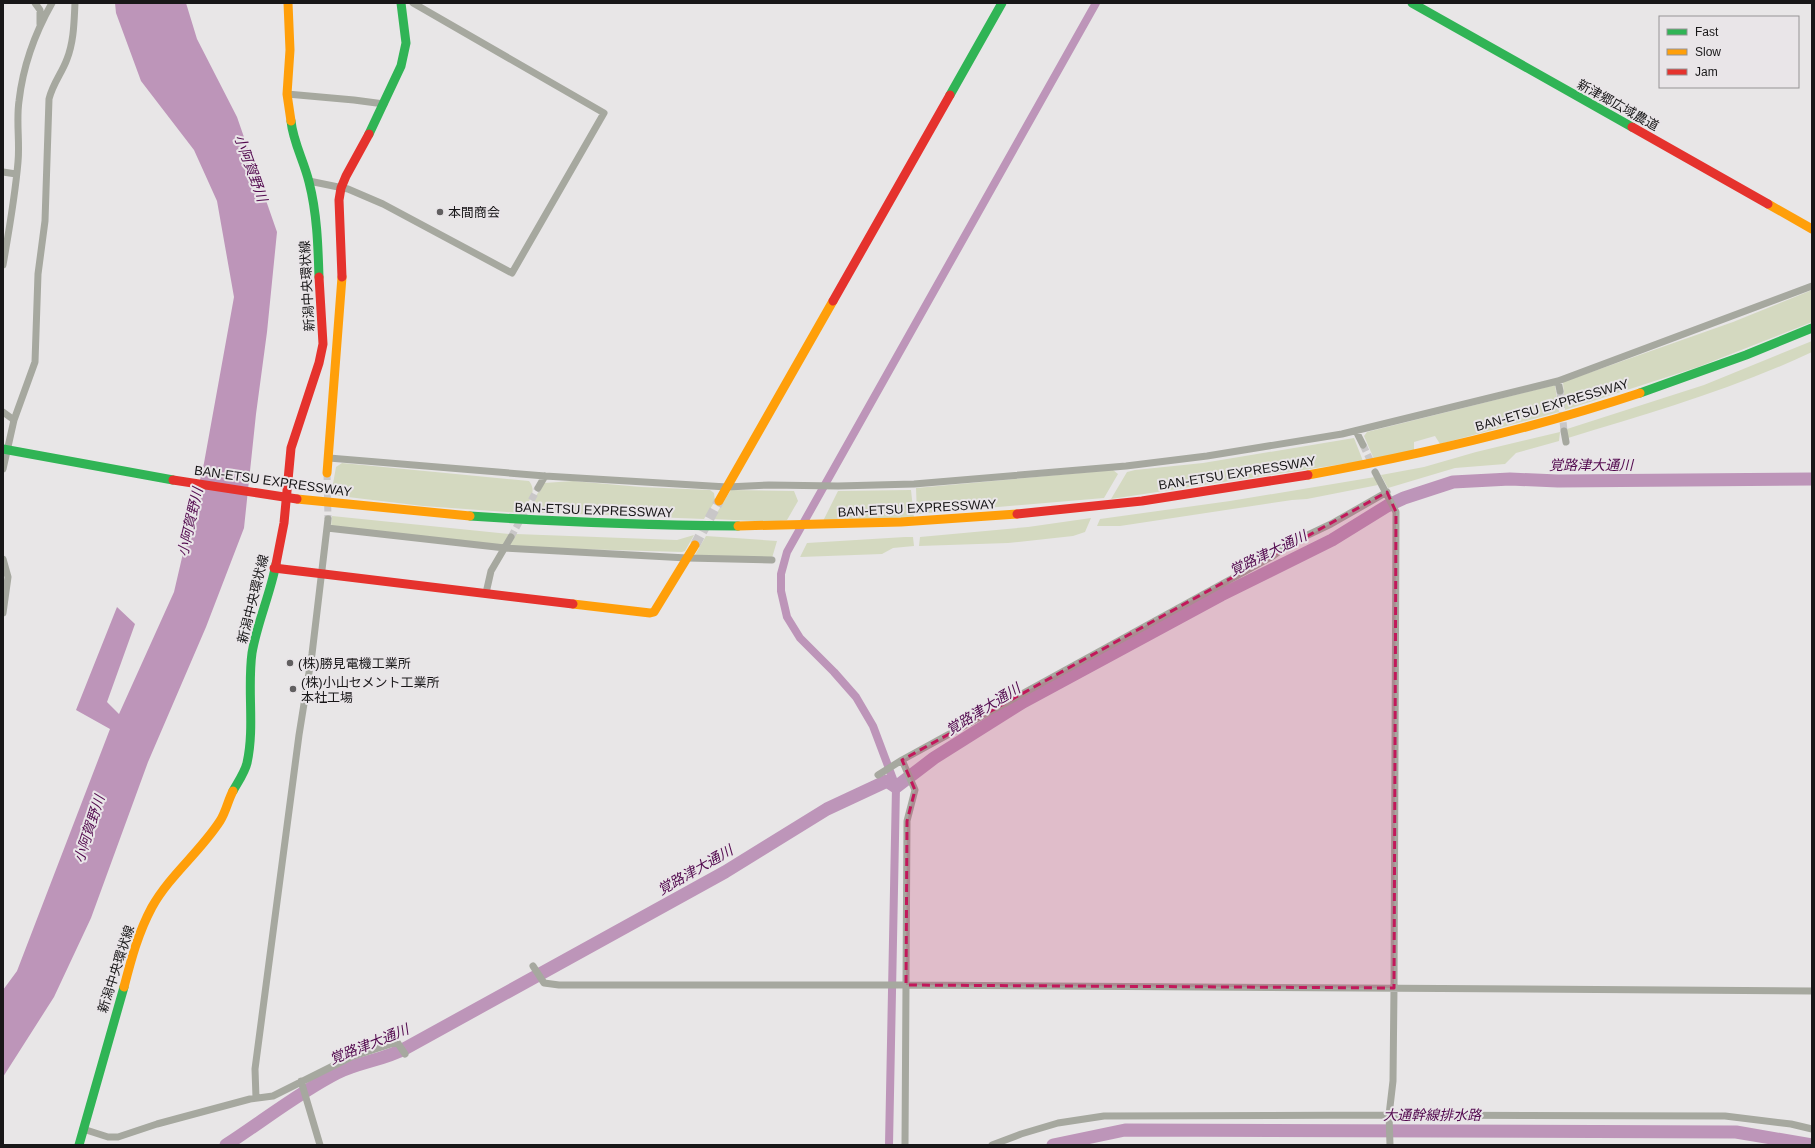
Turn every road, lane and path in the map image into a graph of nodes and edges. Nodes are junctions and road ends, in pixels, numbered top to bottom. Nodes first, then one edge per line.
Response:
1 (35, 3) edge
2 (52, 3) edge
3 (75, 3) edge
4 (288, 3) edge
5 (401, 3) edge
6 (413, 3) edge
7 (428, 3) edge
8 (1002, 3) edge
9 (1412, 3) edge
10 (425, 10) junction
11 (40, 24) junction
12 (287, 94) junction
13 (384, 104) junction
14 (3, 172) edge
15 (16, 174) junction
16 (309, 180) junction
17 (341, 188) junction
18 (1812, 230) edge
19 (3, 265) edge
20 (1812, 286) edge
21 (1812, 328) edge
22 (1558, 381) junction
23 (1560, 391) tunnel mouth
24 (3, 412) edge
25 (14, 420) junction
26 (1356, 431) junction
27 (1564, 431) tunnel mouth
28 (1566, 442) dead end
29 (1363, 445) tunnel mouth
30 (3, 449) edge
31 (329, 458) junction
32 (3, 469) edge
33 (1375, 472) tunnel mouth
34 (327, 473) tunnel mouth
35 (544, 476) junction
36 (727, 487) junction
37 (538, 488) tunnel mouth
38 (1387, 494) junction
39 (719, 501) tunnel mouth
40 (328, 519) tunnel mouth
41 (327, 528) junction
42 (511, 537) tunnel mouth
43 (695, 545) tunnel mouth
44 (505, 548) junction
45 (687, 558) junction
46 (3, 559) edge
47 (772, 560) dead end
48 (274, 568) junction
49 (320, 573) junction
50 (486, 593) junction
51 (3, 613) edge
52 (903, 763) junction
53 (878, 775) dead end
54 (534, 968) dead end
55 (903, 985) junction
56 (1394, 988) junction
57 (1812, 990) edge
58 (405, 1054) dead end
59 (301, 1084) junction
60 (256, 1098) junction
61 (1389, 1118) junction
62 (83, 1129) junction
63 (1812, 1129) edge
64 (1390, 1143) edge
65 (79, 1145) edge
66 (320, 1145) edge
67 (905, 1145) edge
68 (992, 1145) edge

1 - 11 street
2 - 11 street
3 - 25 street
4 - 12 main road, 新潟中央環状線
5 - 13 main road
6 - 10 street
7 - 10 street
8 - 36 main road
9 - 18 main road, 新津郷広域農道
10 - 17 street
11 - 15 street
12 - 13 street
12 - 16 main road, 新潟中央環状線
13 - 17 main road
14 - 15 street
15 - 19 street
16 - 17 street
16 - 48 main road, 新潟中央環状線
17 - 31 main road
20 - 22 street
21 - 30 main road, BAN-ETSU EXPRESSWAY, bridge
22 - 23 street
22 - 26 street
24 - 25 street
25 - 32 street
26 - 29 street
26 - 36 street
27 - 28 street
31 - 34 main road
31 - 35 street
33 - 38 street
35 - 36 street
35 - 37 street
36 - 39 main road
38 - 52 street
38 - 56 street
40 - 41 street
41 - 44 street
41 - 49 street
42 - 44 street
43 - 45 main road
44 - 45 street
44 - 50 street
45 - 47 street
45 - 50 main road
46 - 51 street
48 - 49 main road
48 - 62 main road, 新潟中央環状線
49 - 50 main road
49 - 60 street
52 - 53 street
52 - 55 street
54 - 55 street
55 - 56 street
55 - 67 street
56 - 57 street
56 - 61 street
58 - 59 street
59 - 60 street
59 - 66 street
60 - 62 street
61 - 63 street
61 - 64 street
61 - 68 street
62 - 65 main road, 新潟中央環状線

